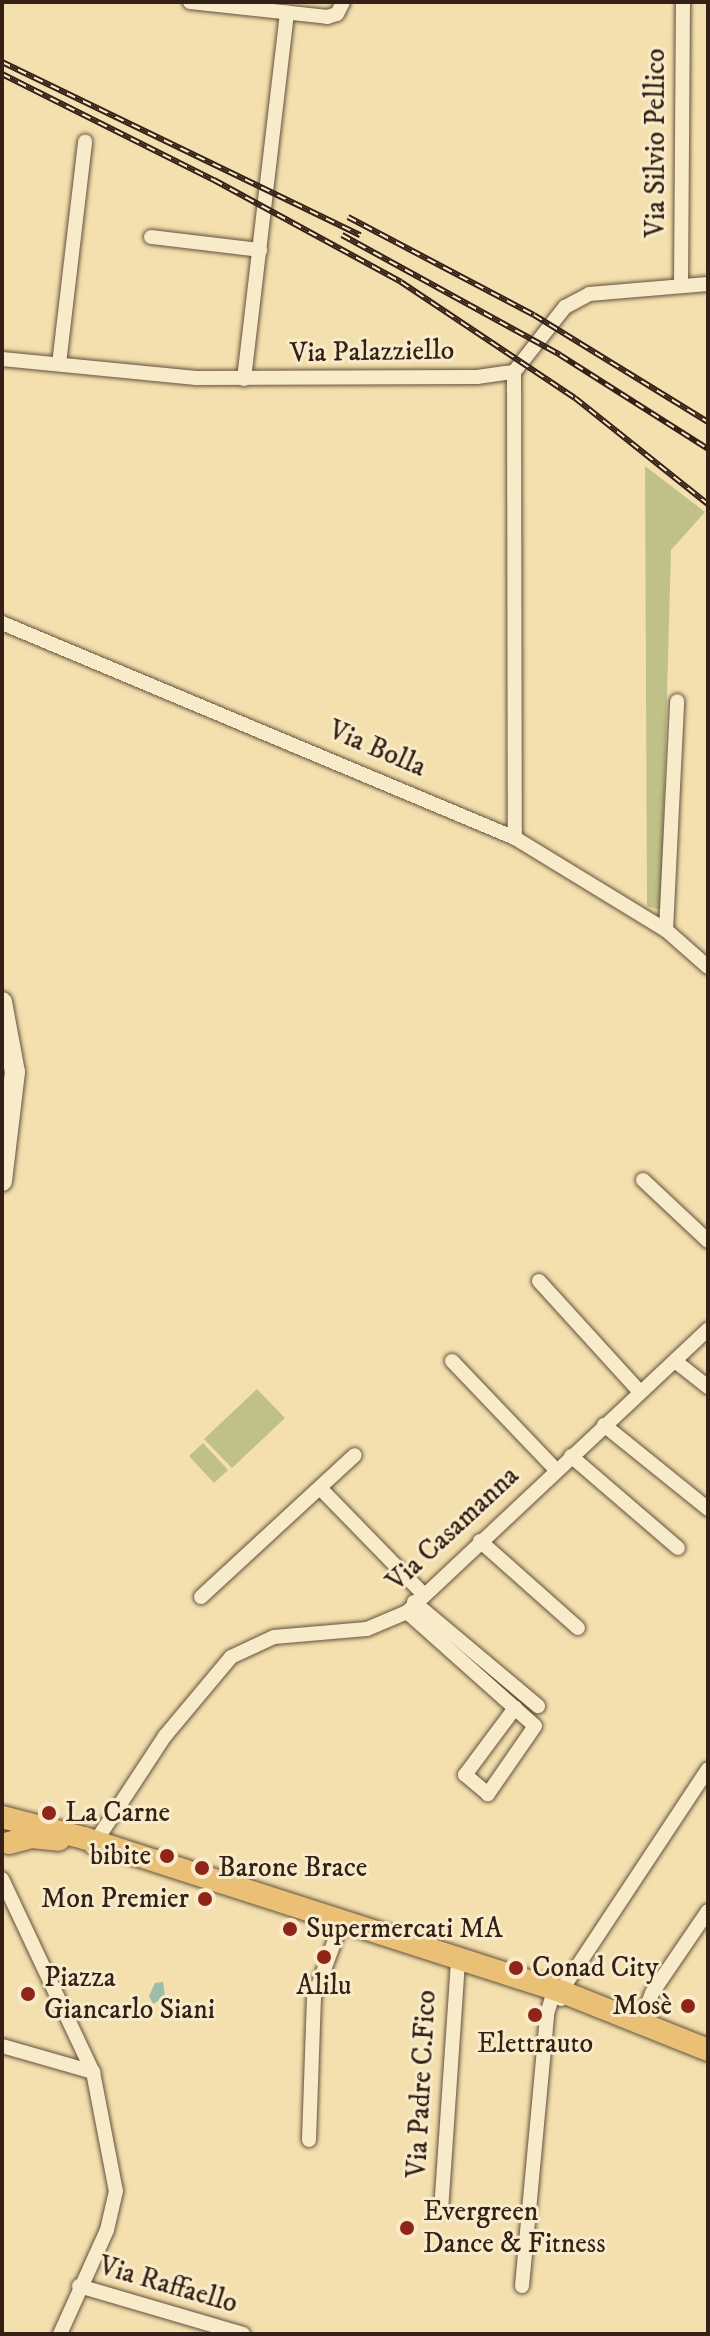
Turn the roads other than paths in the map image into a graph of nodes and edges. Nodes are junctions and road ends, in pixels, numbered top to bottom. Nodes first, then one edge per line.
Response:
1 (190, 2) edge
2 (343, 2) edge
3 (683, 2) edge
4 (287, 13) junction
5 (85, 142) dead end
6 (151, 237) dead end
7 (260, 250) junction
8 (708, 284) edge
9 (681, 285) junction
10 (2, 359) edge
11 (59, 364) junction
12 (514, 372) junction
13 (244, 379) junction
14 (2, 623) edge
15 (677, 701) dead end
16 (515, 838) junction
17 (666, 930) junction
18 (708, 967) edge
19 (3, 1009) edge
20 (7, 1137) edge
21 (643, 1180) dead end
22 (2, 1181) edge
23 (708, 1241) edge
24 (539, 1281) dead end
25 (708, 1329) edge
26 (452, 1361) dead end
27 (675, 1361) junction
28 (708, 1387) edge
29 (640, 1392) junction
30 (604, 1425) junction
31 (355, 1455) dead end
32 (571, 1456) junction
33 (556, 1470) junction
34 (321, 1489) junction
35 (708, 1509) edge
36 (480, 1541) junction
37 (678, 1548) dead end
38 (201, 1597) dead end
39 (414, 1602) junction
40 (578, 1628) dead end
41 (538, 1706) dead end
42 (515, 1708) junction
43 (708, 1769) edge
44 (2, 1818) edge
45 (92, 1846) junction
46 (5, 1850) edge
47 (2, 1879) edge
48 (708, 1911) edge
49 (340, 1926) junction
50 (457, 1966) junction
51 (557, 1997) junction
52 (640, 2023) junction
53 (2, 2046) edge
54 (708, 2050) edge
55 (708, 2063) edge
56 (93, 2072) junction
57 (309, 2140) dead end
58 (441, 2211) dead end
59 (79, 2286) junction
60 (522, 2286) dead end
61 (60, 2334) edge
62 (243, 2334) edge

1 - 4 street
2 - 4 street
3 - 9 street, Via Silvio Pellico
4 - 7 street
5 - 11 street
6 - 7 street
7 - 13 street
8 - 9 street
9 - 12 street
10 - 11 street, Via Palazziello
11 - 13 street, Via Palazziello
12 - 13 street, Via Palazziello
12 - 16 street
14 - 16 street, Via Bolla
15 - 17 street
16 - 17 street, Via Bolla
17 - 18 street, Via Bolla
19 - 20 street
20 - 22 street
21 - 23 street
24 - 29 street
25 - 27 street, Via Casamanna
26 - 33 street
27 - 28 street
27 - 29 street, Via Casamanna
29 - 30 street, Via Casamanna
30 - 32 street, Via Casamanna
30 - 35 street
31 - 34 street
32 - 33 street, Via Casamanna
32 - 37 street
33 - 36 street, Via Casamanna
34 - 38 street
34 - 39 street
36 - 39 street, Via Casamanna
36 - 40 street
39 - 41 street
39 - 42 street
39 - 45 street, Via Casamanna
42 - 42 street
43 - 51 street
44 - 45 main road
44 - 46 main road
45 - 46 main road
45 - 49 main road
47 - 56 street
48 - 52 street
49 - 50 main road
49 - 57 street
50 - 51 main road
50 - 58 street, Via Padre C.Fico
51 - 52 main road
51 - 55 main road
51 - 60 street
52 - 54 main road
53 - 56 street
56 - 59 street
59 - 61 street
59 - 62 street, Via Raffaello

